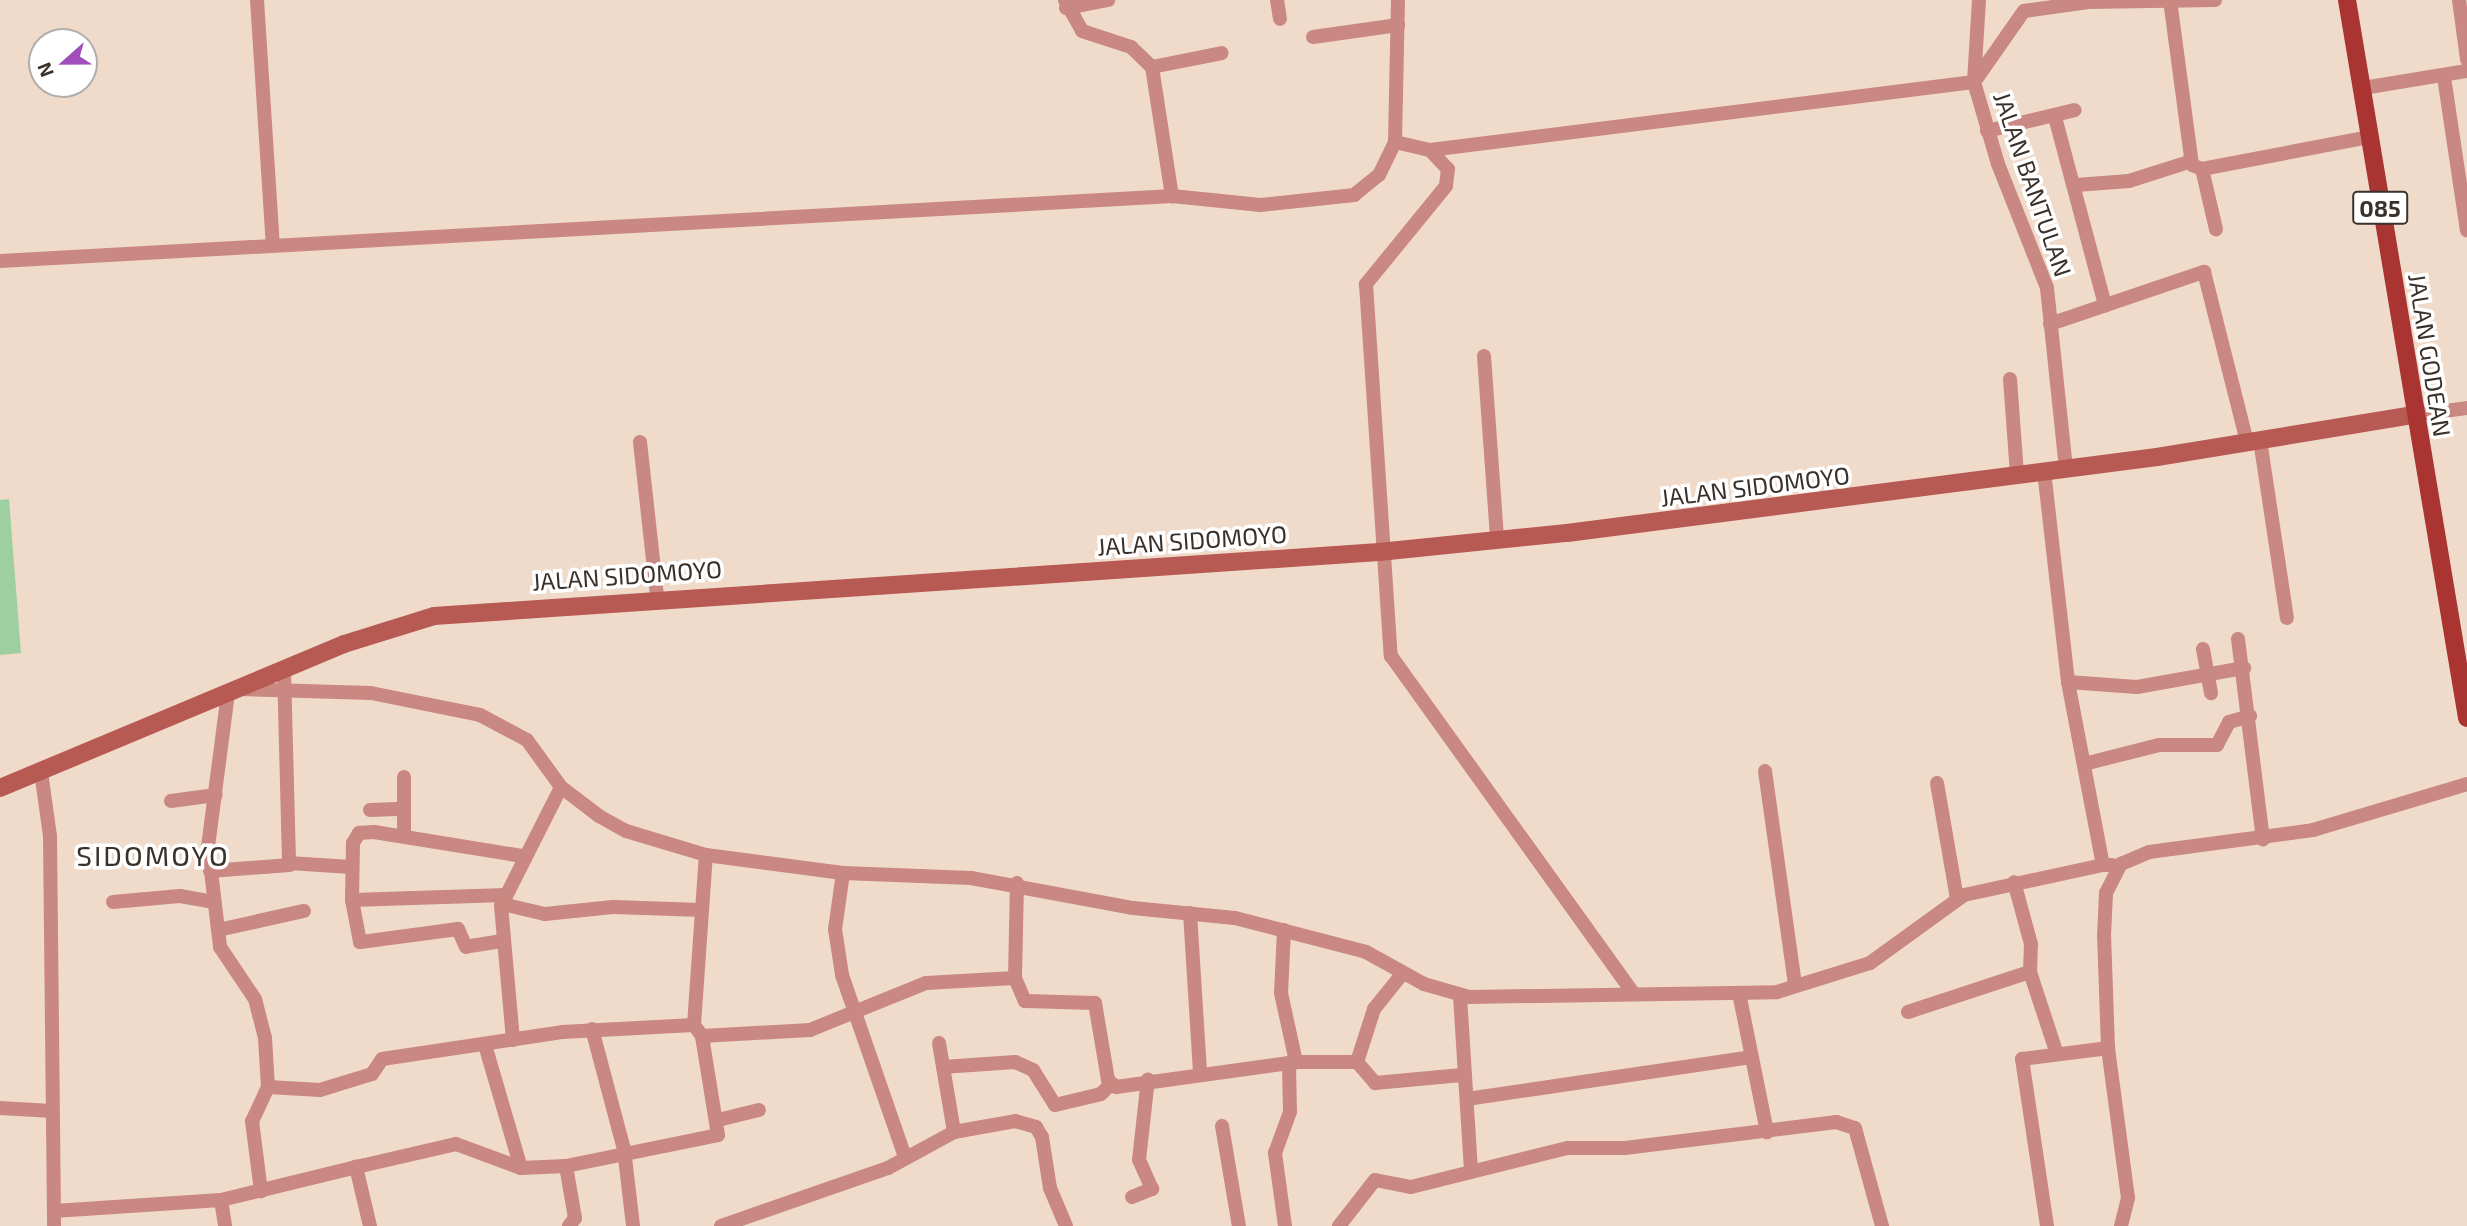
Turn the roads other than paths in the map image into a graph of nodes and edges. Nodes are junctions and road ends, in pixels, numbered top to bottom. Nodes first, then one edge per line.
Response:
1 (257, 0) edge
2 (1108, 0) edge
3 (1277, 0) edge
4 (1398, 0) edge
5 (1979, 0) edge
6 (2215, 0) edge
7 (2347, 0) edge
8 (2459, 0) edge
9 (2088, 1) edge
10 (2170, 1) edge
11 (1065, 4) edge
12 (1280, 19) dead end
13 (1398, 25) junction
14 (1313, 37) dead end
15 (1222, 53) dead end
16 (2467, 59) edge
17 (1152, 67) junction
18 (2467, 71) edge
19 (2444, 77) junction
20 (1974, 82) junction
21 (2362, 88) junction
22 (2075, 110) dead end
23 (2055, 117) junction
24 (1987, 131) junction
25 (2370, 138) junction
26 (1395, 142) junction
27 (1430, 150) junction
28 (2196, 166) junction
29 (2076, 185) junction
30 (1172, 196) junction
31 (2216, 229) dead end
32 (2467, 230) edge
33 (273, 244) junction
34 (0, 261) edge
35 (2105, 305) junction
36 (2050, 324) junction
37 (1484, 356) dead end
38 (2010, 379) dead end
39 (2467, 408) edge
40 (2414, 415) junction
41 (2254, 441) junction
42 (640, 442) dead end
43 (2066, 468) junction
44 (2044, 471) junction
45 (2017, 474) junction
46 (1497, 539) junction
47 (1379, 552) junction
48 (657, 597) junction
49 (2287, 618) dead end
50 (2238, 639) dead end
51 (2203, 649) dead end
52 (2244, 668) junction
53 (284, 670) junction
54 (2208, 674) junction
55 (2068, 682) junction
56 (233, 691) junction
57 (286, 692) junction
58 (2211, 693) dead end
59 (2250, 716) junction
60 (2467, 718) edge
61 (2084, 764) junction
62 (1765, 771) dead end
63 (41, 772) junction
64 (404, 777) dead end
65 (1937, 783) dead end
66 (2467, 784) edge
67 (561, 787) junction
68 (0, 788) edge
69 (216, 795) junction
70 (171, 801) dead end
71 (404, 809) junction
72 (370, 810) dead end
73 (404, 834) junction
74 (2263, 839) junction
75 (706, 855) junction
76 (522, 856) junction
77 (2121, 864) junction
78 (290, 865) junction
79 (2103, 865) junction
80 (351, 867) junction
81 (210, 871) junction
82 (843, 873) junction
83 (2014, 882) junction
84 (1017, 884) junction
85 (504, 899) junction
86 (1957, 899) junction
87 (352, 900) junction
88 (113, 902) dead end
89 (214, 902) junction
90 (702, 910) junction
91 (304, 911) dead end
92 (1190, 914) junction
93 (218, 930) junction
94 (1283, 930) junction
95 (502, 941) junction
96 (2030, 972) junction
97 (1403, 973) junction
98 (1015, 978) junction
99 (1796, 985) junction
100 (1634, 994) junction
101 (1460, 996) junction
102 (1740, 998) junction
103 (1908, 1012) dead end
104 (853, 1013) junction
105 (592, 1029) junction
106 (698, 1030) junction
107 (513, 1040) junction
108 (939, 1043) dead end
109 (485, 1045) junction
110 (2108, 1048) junction
111 (2056, 1051) junction
112 (1751, 1057) junction
113 (1292, 1062) junction
114 (1357, 1062) junction
115 (943, 1067) junction
116 (1200, 1073) junction
117 (1148, 1079) junction
118 (1110, 1085) junction
119 (268, 1087) junction
120 (1465, 1087) junction
121 (0, 1108) edge
122 (759, 1110) dead end
123 (52, 1111) junction
124 (718, 1120) junction
125 (1222, 1126) dead end
126 (954, 1132) junction
127 (1768, 1132) junction
128 (624, 1149) junction
129 (905, 1157) junction
130 (566, 1166) junction
131 (356, 1167) junction
132 (521, 1168) junction
133 (1471, 1171) junction
134 (261, 1191) junction
135 (1132, 1197) dead end
136 (221, 1200) junction
137 (54, 1211) junction
138 (54, 1226) edge
139 (225, 1226) edge
140 (370, 1226) edge
141 (569, 1226) edge
142 (633, 1226) edge
143 (722, 1226) edge
144 (1066, 1226) edge
145 (1239, 1226) edge
146 (1285, 1226) edge
147 (1339, 1226) edge
148 (1882, 1226) edge
149 (2047, 1226) edge
150 (2121, 1226) edge

1 - 33 street
2 - 11 street
3 - 12 street
4 - 13 street
5 - 20 street, JALAN BANTULAN
6 - 10 street
7 - 21 main road, JALAN GODEAN / 085
8 - 16 street
9 - 10 street
9 - 20 street
10 - 28 street
11 - 17 street
13 - 14 street
13 - 26 street
15 - 17 street
17 - 30 street
18 - 19 street
19 - 21 street
19 - 32 street
20 - 24 street, JALAN BANTULAN
20 - 27 street
21 - 25 main road, JALAN GODEAN / 085
22 - 23 street
23 - 24 street
23 - 29 street
24 - 36 street, JALAN BANTULAN
25 - 28 street
25 - 40 main road, JALAN GODEAN / 085
26 - 27 street
26 - 30 street
27 - 47 street
28 - 29 street
28 - 31 street
29 - 35 street
30 - 33 street
33 - 34 street
35 - 36 street
35 - 41 street
36 - 43 street, JALAN BANTULAN
37 - 46 street
38 - 45 street
39 - 40 street
40 - 41 main road, JALAN SIDOMOYO
40 - 60 main road, JALAN GODEAN / 085
41 - 43 main road, JALAN SIDOMOYO
41 - 49 street
42 - 48 street
43 - 44 main road, JALAN SIDOMOYO
44 - 45 main road, JALAN SIDOMOYO
44 - 55 street
45 - 46 main road, JALAN SIDOMOYO
46 - 47 main road, JALAN SIDOMOYO
47 - 48 main road, JALAN SIDOMOYO
47 - 100 street
48 - 53 main road, JALAN SIDOMOYO
50 - 52 street
51 - 54 street
52 - 54 street
52 - 59 street
53 - 56 main road, JALAN SIDOMOYO
53 - 57 street
54 - 55 street
54 - 58 street
55 - 61 street
56 - 57 street
56 - 63 main road, JALAN SIDOMOYO
56 - 69 street
57 - 67 street
57 - 78 street
59 - 61 street
59 - 74 street
61 - 79 street
62 - 99 street
63 - 68 main road, JALAN SIDOMOYO
63 - 123 street
64 - 71 street
65 - 86 street
66 - 74 street
67 - 75 street
67 - 76 street
69 - 70 street
69 - 81 street
71 - 72 street
71 - 73 street
73 - 76 street
73 - 80 street
74 - 77 street
75 - 82 street
75 - 90 street
76 - 85 street
77 - 79 street
77 - 110 street
78 - 80 street
78 - 81 street
79 - 83 street
80 - 87 street
81 - 89 street
82 - 84 street
82 - 104 street
83 - 86 street
83 - 96 street
84 - 92 street
84 - 98 street
85 - 87 street
85 - 90 street
85 - 95 street
86 - 99 street
87 - 95 street
88 - 89 street
89 - 93 street
90 - 106 street
91 - 93 street
92 - 94 street
92 - 116 street
93 - 119 street
94 - 97 street
94 - 113 street
95 - 107 street
96 - 103 street
96 - 111 street
97 - 101 street
97 - 114 street
98 - 104 street
98 - 118 street
99 - 102 street
100 - 101 street
100 - 102 street
101 - 120 street
102 - 112 street
104 - 106 street
104 - 129 street
105 - 106 street
105 - 107 street
105 - 128 street
106 - 124 street
107 - 109 street
108 - 115 street
109 - 119 street
109 - 132 street
110 - 111 street
110 - 150 street
111 - 149 street
112 - 120 street
112 - 127 street
113 - 114 street
113 - 116 street
113 - 146 street
114 - 120 street
115 - 118 street
115 - 126 street
116 - 117 street
117 - 118 street
117 - 135 street
119 - 134 street
120 - 133 street
121 - 123 street
122 - 124 street
123 - 137 street
124 - 128 street
125 - 145 street
126 - 129 street
126 - 144 street
127 - 133 street
127 - 148 street
128 - 130 street
128 - 142 street
129 - 143 street
130 - 132 street
130 - 141 street
131 - 132 street
131 - 134 street
131 - 140 street
133 - 147 street
134 - 136 street
136 - 137 street
136 - 139 street
137 - 138 street

